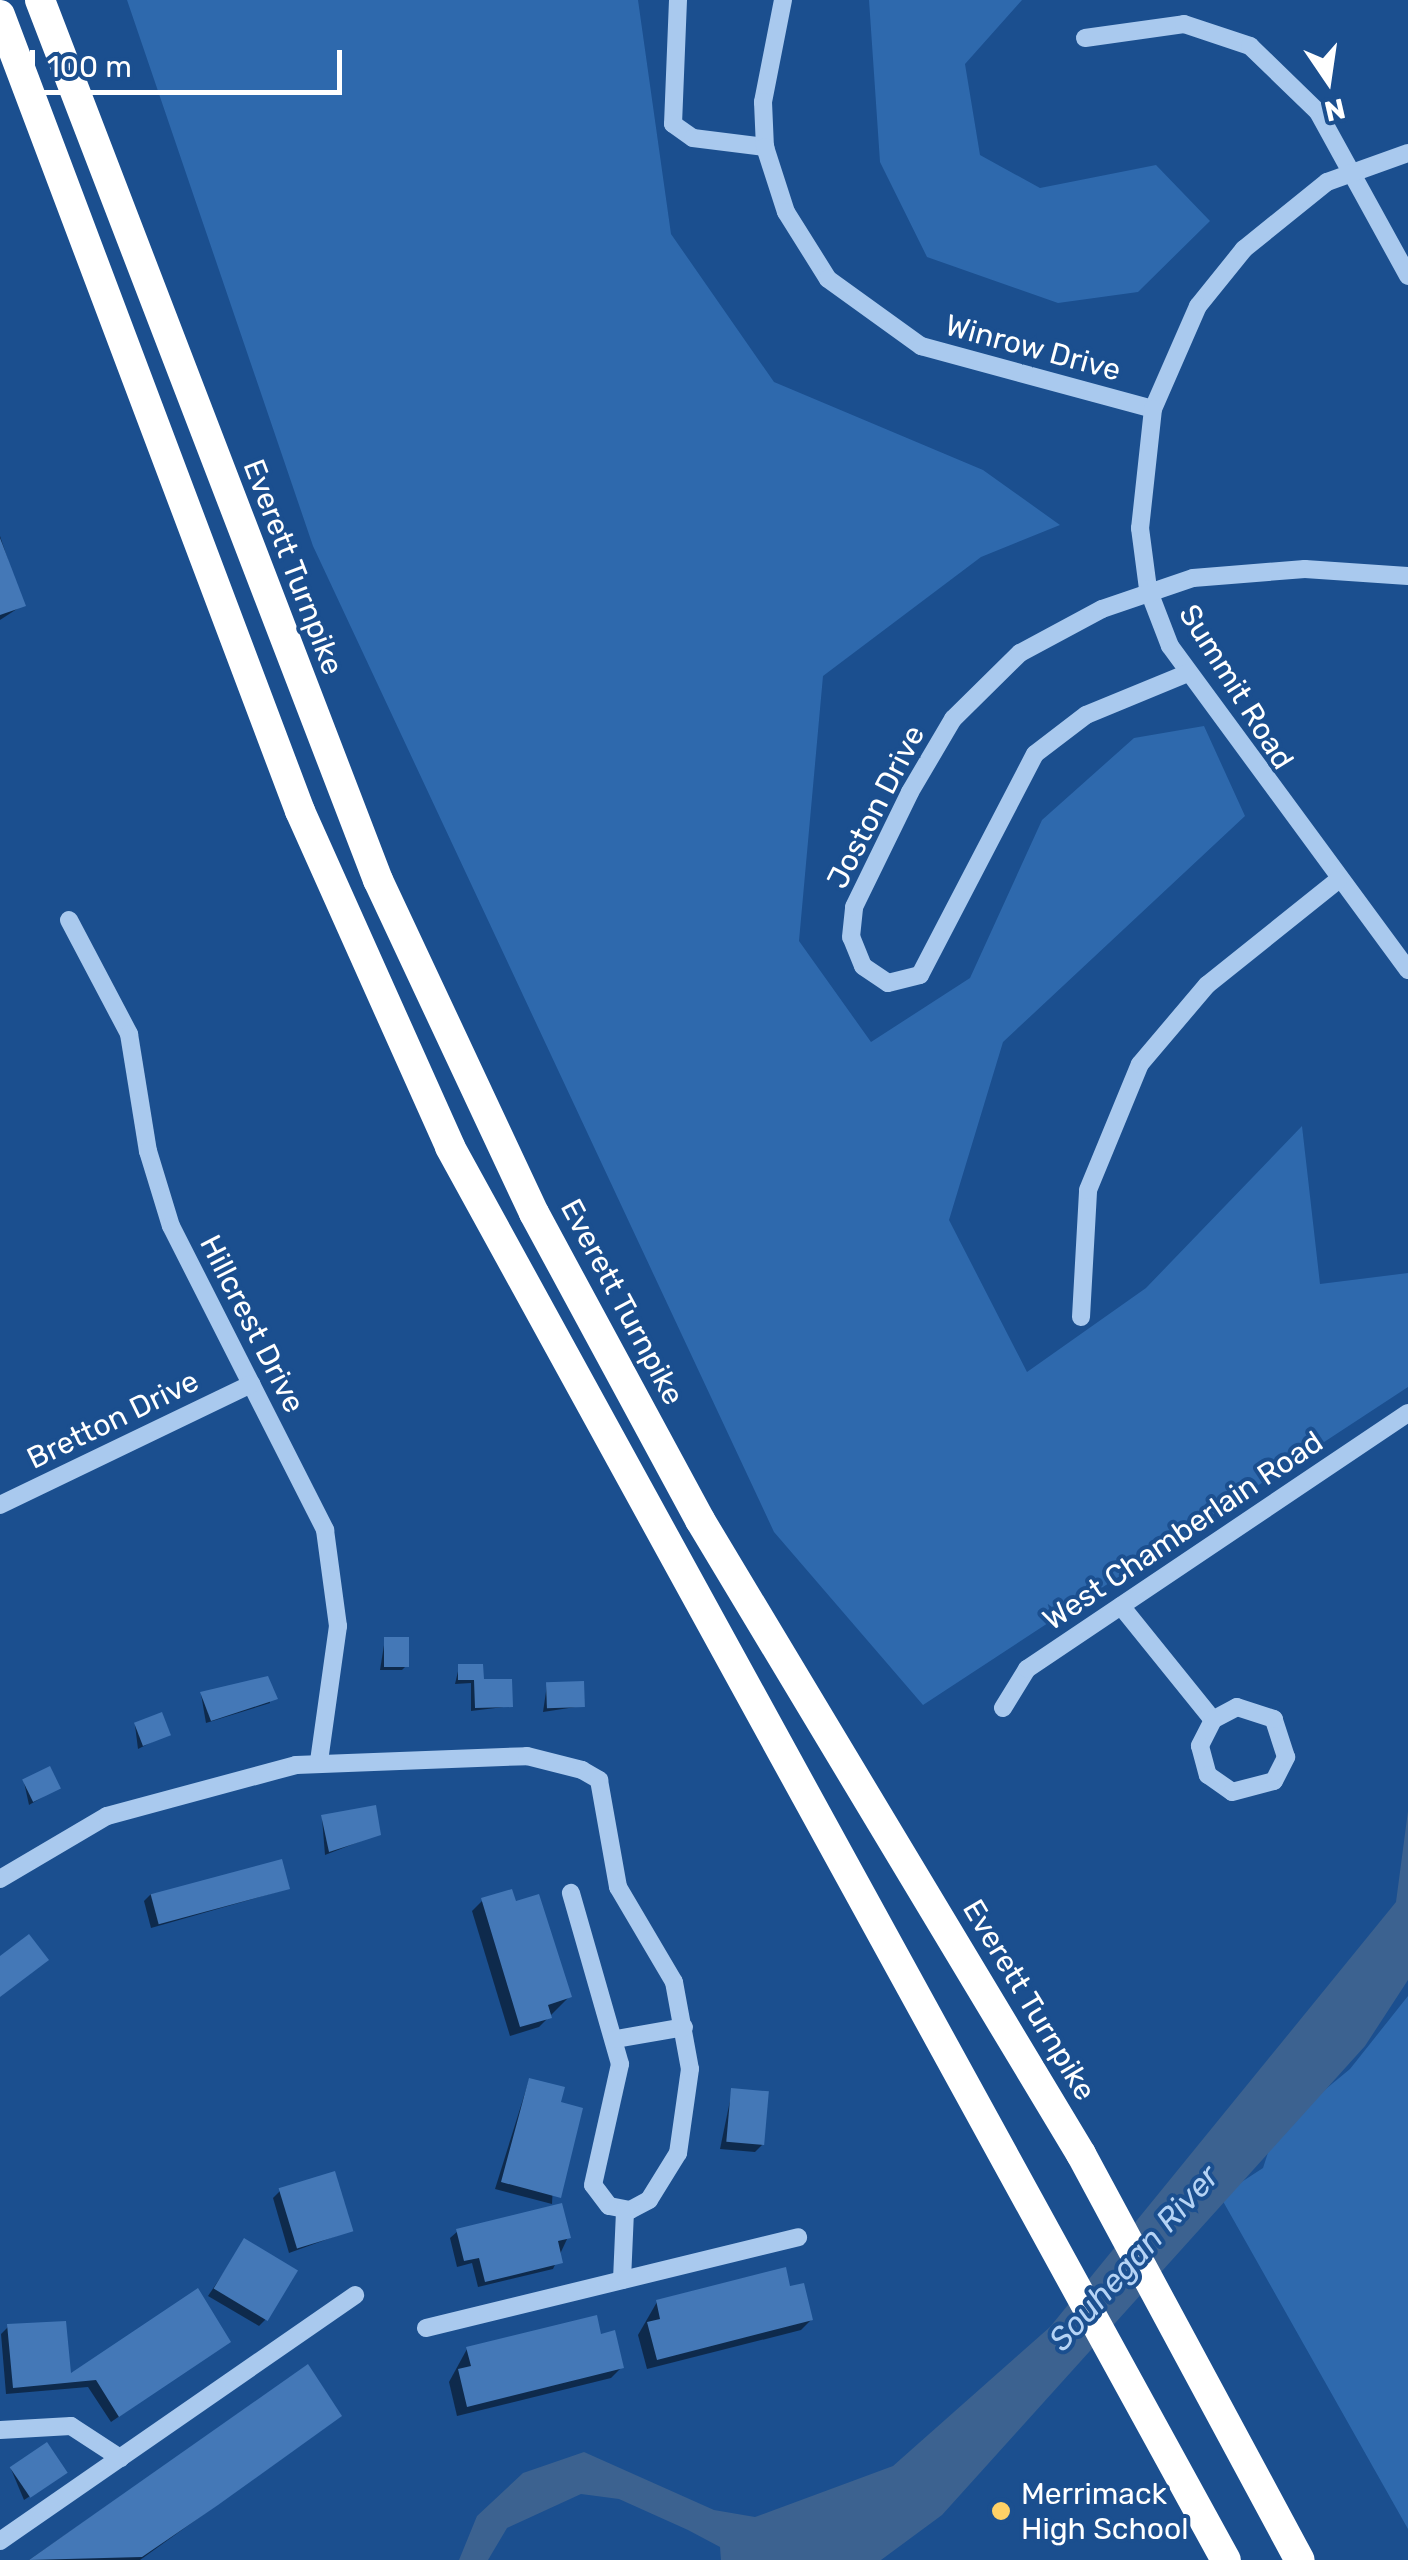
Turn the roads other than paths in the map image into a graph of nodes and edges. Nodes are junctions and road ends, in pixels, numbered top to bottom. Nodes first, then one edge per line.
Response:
1 (40, 0) edge
2 (678, 0) edge
3 (783, 0) edge
4 (0, 15) edge
5 (1085, 38) dead end
6 (765, 147) junction
7 (1408, 152) edge
8 (1354, 170) junction
9 (1408, 276) edge
10 (1153, 409) junction
11 (1408, 576) edge
12 (1148, 590) junction
13 (1188, 672) junction
14 (1338, 880) junction
15 (69, 920) dead end
16 (1408, 970) edge
17 (1081, 1317) dead end
18 (250, 1384) junction
19 (1408, 1413) edge
20 (0, 1505) edge
21 (1120, 1606) junction
22 (1003, 1708) dead end
23 (1213, 1720) junction
24 (319, 1762) junction
25 (0, 1879) edge
26 (571, 1893) dead end
27 (684, 2028) junction
28 (616, 2038) junction
29 (624, 2210) junction
30 (798, 2238) dead end
31 (622, 2280) junction
32 (355, 2296) dead end
33 (426, 2328) dead end
34 (0, 2430) edge
35 (120, 2458) junction
36 (0, 2541) edge
37 (1226, 2560) edge
38 (1300, 2560) edge

1 - 38 highway, Everett Turnpike
2 - 6 street
3 - 6 street, Winrow Drive
4 - 37 highway
5 - 8 street
6 - 10 street, Winrow Drive
7 - 8 street, Summit Road
8 - 9 street
8 - 10 street, Summit Road
10 - 12 street, Summit Road
11 - 12 street
12 - 13 street, Summit Road
12 - 13 street, Joston Drive
13 - 14 street, Summit Road
14 - 16 street, Summit Road
14 - 17 street
15 - 18 street, Hillcrest Drive
18 - 20 street, Bretton Drive
18 - 24 street, Hillcrest Drive
19 - 21 street, West Chamberlain Road
21 - 22 street, West Chamberlain Road
21 - 23 street
23 - 23 street
24 - 25 street
24 - 27 street
26 - 28 street
27 - 28 street
27 - 29 street
28 - 29 street
29 - 31 street
30 - 31 street
31 - 33 street
32 - 35 street
34 - 35 street
35 - 36 street

